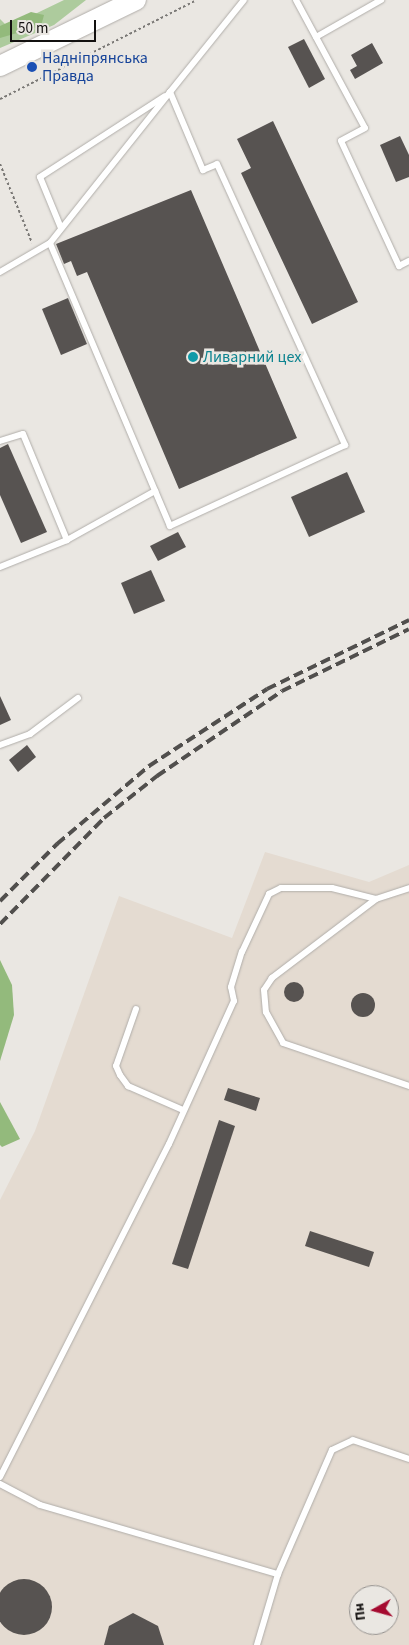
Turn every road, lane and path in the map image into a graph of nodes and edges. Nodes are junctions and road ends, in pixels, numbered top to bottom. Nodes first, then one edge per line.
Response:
1 (136, 0) edge
2 (197, 0) edge
3 (244, 0) edge
4 (296, 0) edge
5 (381, 0) edge
6 (316, 36) junction
7 (22, 55) junction
8 (0, 57) edge
9 (0, 66) edge
10 (170, 92) junction
11 (0, 99) edge
12 (0, 164) edge
13 (62, 228) junction
14 (50, 242) junction
15 (35, 251) junction
16 (409, 261) edge
17 (0, 272) edge
18 (0, 441) edge
19 (155, 491) junction
20 (67, 540) junction
21 (0, 567) edge
22 (78, 698) dead end
23 (0, 746) edge
24 (409, 888) edge
25 (376, 899) junction
26 (136, 1009) dead end
27 (409, 1086) edge
28 (183, 1110) junction
29 (409, 1459) edge
30 (0, 1477) edge
31 (0, 1484) edge
32 (278, 1574) junction
33 (256, 1645) edge

1 - 7 main road
2 - 11 path
3 - 10 lane
4 - 6 lane
5 - 6 lane
6 - 16 lane
7 - 8 main road
7 - 9 main road
10 - 13 lane
10 - 13 lane
10 - 19 lane
12 - 15 path
13 - 14 lane
14 - 15 lane
14 - 19 lane
15 - 17 lane
18 - 20 lane
19 - 20 lane
20 - 21 lane
22 - 23 lane
24 - 25 lane
25 - 27 lane
25 - 28 lane
26 - 28 lane
28 - 30 lane
29 - 32 lane
31 - 32 lane
32 - 33 lane

